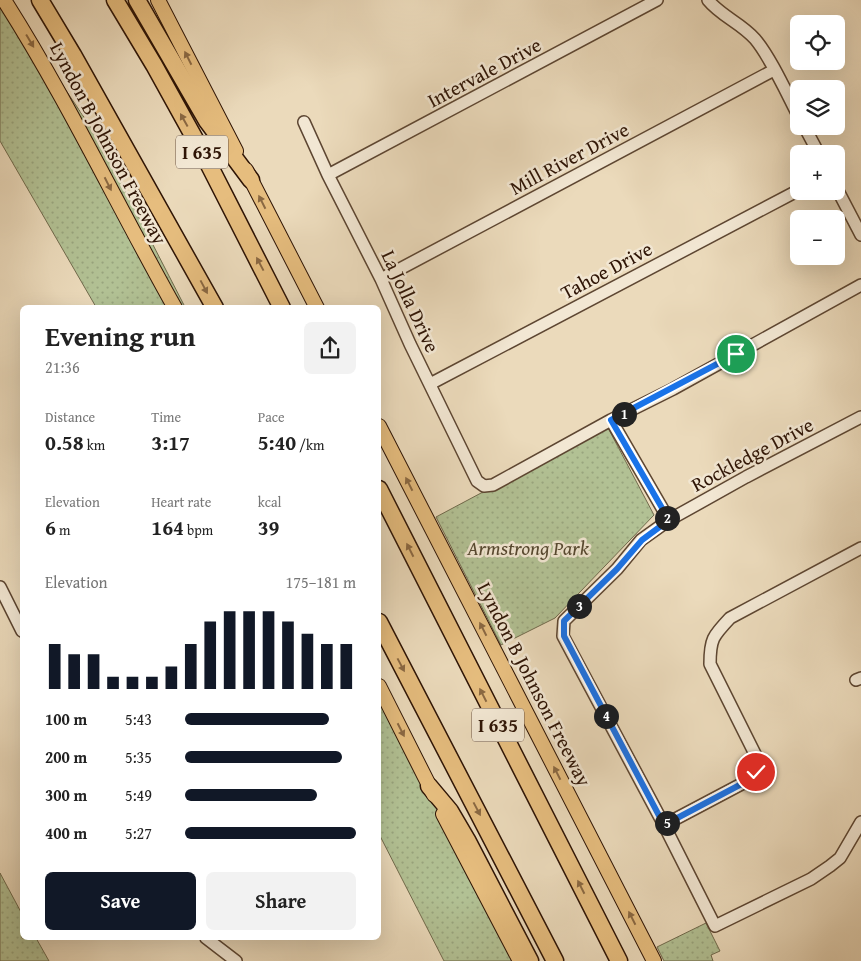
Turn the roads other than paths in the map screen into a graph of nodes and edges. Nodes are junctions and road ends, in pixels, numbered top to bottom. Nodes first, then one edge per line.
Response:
1 (4, 0) edge
2 (40, 0) edge
3 (115, 0) edge
4 (137, 0) edge
5 (158, 0) edge
6 (657, 0) edge
7 (708, 0) edge
8 (774, 70) junction
9 (790, 100) edge
10 (304, 122) dead end
11 (328, 175) junction
12 (251, 180) junction
13 (790, 195) edge
14 (843, 200) edge
15 (861, 235) edge
16 (381, 279) junction
17 (861, 285) edge
18 (173, 305) edge
19 (212, 305) edge
20 (280, 305) edge
21 (315, 305) edge
22 (430, 384) junction
23 (861, 417) edge
24 (611, 420) junction
25 (381, 430) edge
26 (381, 493) edge
27 (669, 520) junction
28 (861, 548) edge
29 (0, 586) edge
30 (381, 626) edge
31 (20, 627) edge
32 (381, 690) edge
33 (429, 786) junction
34 (861, 822) edge
35 (664, 825) junction
36 (209, 940) edge
37 (236, 961) edge
38 (520, 961) edge
39 (530, 961) edge
40 (556, 961) edge
41 (619, 961) edge
42 (654, 961) edge

1 -> 18 main road, Lyndon B Johnson Freeway
2 -> 19 highway, Lyndon B Johnson Freeway
20 -> 3 highway, I 635
4 - 12 highway
12 -> 5 main road
6 - 11 street, Intervale Drive
7 - 8 street
8 - 9 street
8 - 16 street, Mill River Drive
10 - 11 street, La Jolla Drive
11 - 16 street, La Jolla Drive
21 -> 12 main road
13 - 22 street, Tahoe Drive
14 - 15 street
16 - 22 street, La Jolla Drive
17 - 24 street
22 - 24 street, La Jolla Drive
23 - 27 street, Rockledge Drive
24 - 27 street
42 -> 25 main road, Lyndon B Johnson Freeway
41 -> 26 highway, I 635
27 - 35 street, Rockledge Drive
28 - 35 street
29 - 31 street
30 -> 40 highway, I 635
32 -> 33 main road
33 - 38 main road
33 - 39 highway
34 - 35 street, Rockledge Drive
36 - 37 street

